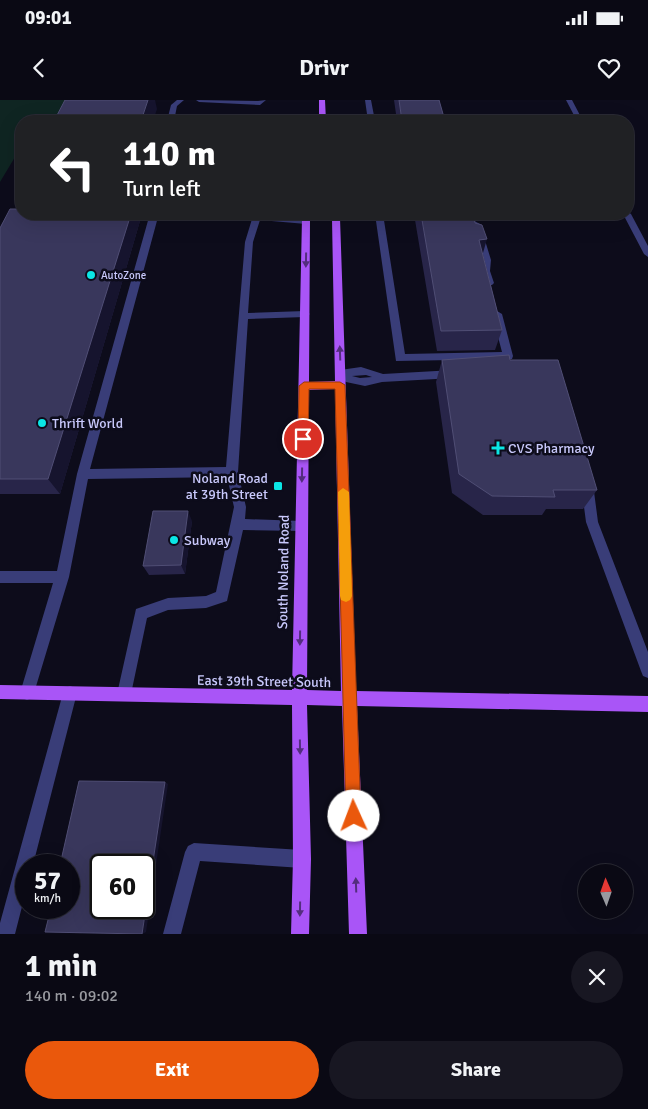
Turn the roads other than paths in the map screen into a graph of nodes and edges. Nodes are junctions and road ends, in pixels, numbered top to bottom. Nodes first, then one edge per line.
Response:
1 (181, 100) edge
2 (199, 100) edge
3 (263, 100) edge
4 (322, 100) edge
5 (368, 100) edge
6 (569, 100) edge
7 (171, 115) edge
8 (322, 115) edge
9 (371, 115) edge
10 (577, 115) edge
11 (153, 220) edge
12 (256, 220) edge
13 (309, 220) edge
14 (336, 220) edge
15 (380, 220) edge
16 (468, 220) edge
17 (630, 220) edge
18 (648, 254) edge
19 (490, 290) edge
20 (495, 309) edge
21 (305, 314) junction
22 (243, 316) junction
23 (400, 358) junction
24 (467, 374) edge
25 (401, 377) junction
26 (340, 380) junction
27 (304, 386) junction
28 (583, 470) edge
29 (232, 472) junction
30 (83, 474) junction
31 (238, 524) junction
32 (302, 526) junction
33 (0, 577) edge
34 (62, 577) junction
35 (648, 671) edge
36 (0, 692) edge
37 (26, 692) junction
38 (70, 693) junction
39 (124, 694) junction
40 (299, 698) junction
41 (349, 699) junction
42 (648, 704) edge
43 (302, 859) junction
44 (6, 934) edge
45 (172, 934) edge
46 (300, 934) edge
47 (358, 934) edge

1 - 7 street
2 - 3 street
4 - 8 main road
5 - 9 street
6 - 10 street
11 - 30 street
12 - 22 street
13 -> 21 main road, South Noland Road
26 -> 14 main road
15 - 23 street
16 - 19 street
17 - 18 street
20 - 23 street
21 - 22 street
21 - 27 main road, South Noland Road
22 - 29 street
23 - 25 street
24 - 25 street
25 - 26 street
26 - 27 main road
26 - 41 main road
27 -> 32 main road, South Noland Road
28 - 35 street
29 - 30 street
29 - 31 street
30 - 34 street
31 - 32 street
31 - 39 street
32 -> 40 main road, South Noland Road
33 - 34 street
34 - 37 street
36 - 37 main road, East 39th Street South
37 - 38 main road, East 39th Street South
38 - 39 main road, East 39th Street South
38 - 44 street
39 - 40 main road, East 39th Street South
40 - 41 main road, East 39th Street South
40 -> 43 main road, South Noland Road
41 - 42 main road, East 39th Street South
47 -> 41 main road
43 - 45 street
43 -> 46 main road, South Noland Road

